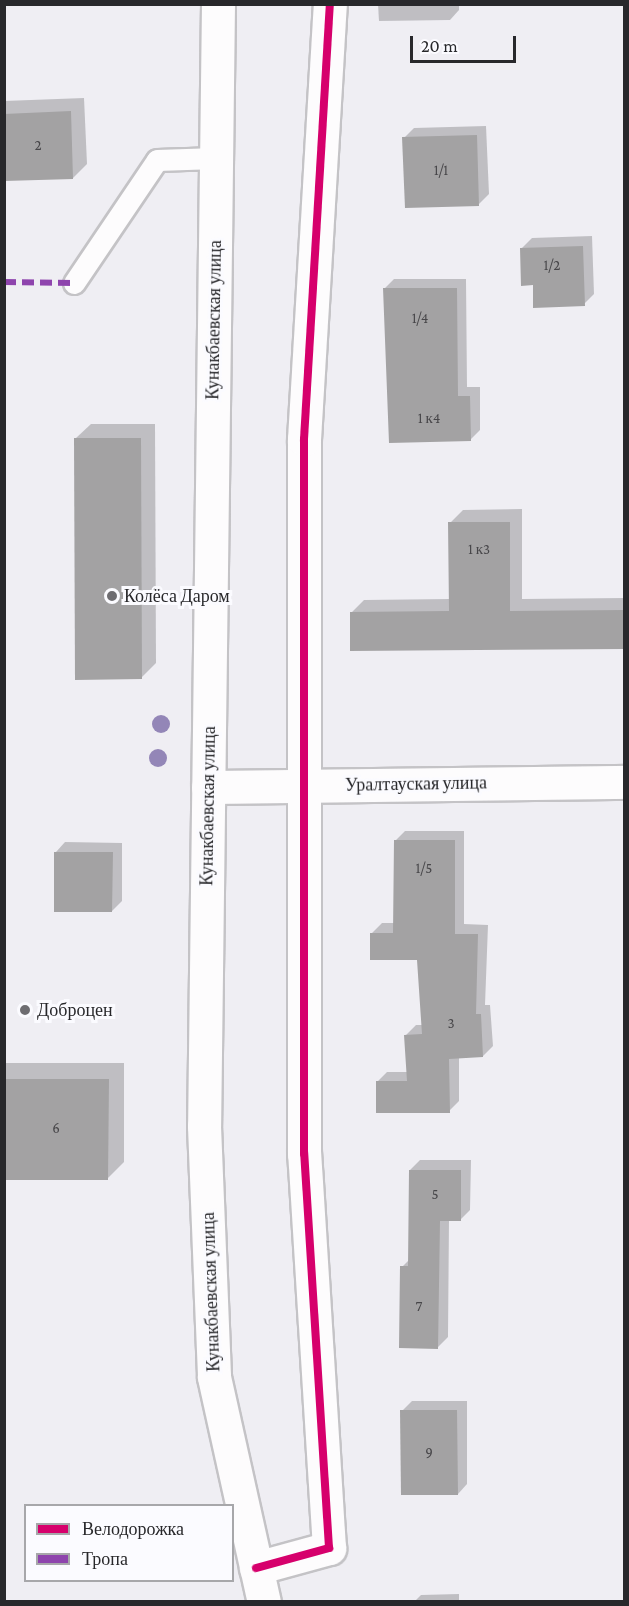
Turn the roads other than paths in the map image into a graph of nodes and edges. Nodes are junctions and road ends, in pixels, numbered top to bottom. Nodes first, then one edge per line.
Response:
1 (218, 4) edge
2 (330, 4) edge
3 (216, 158) junction
4 (74, 284) dead end
5 (624, 782) edge
6 (306, 786) junction
7 (208, 787) junction
8 (256, 1568) junction
9 (264, 1602) edge

1 - 3 street, Кунакбаевская улица
2 - 6 street
3 - 4 lane
3 - 7 street, Кунакбаевская улица
5 - 6 street, Уралтауская улица
6 - 7 street, Уралтауская улица
6 - 8 street
7 - 8 street, Кунакбаевская улица
8 - 9 street, Кунакбаевская улица

